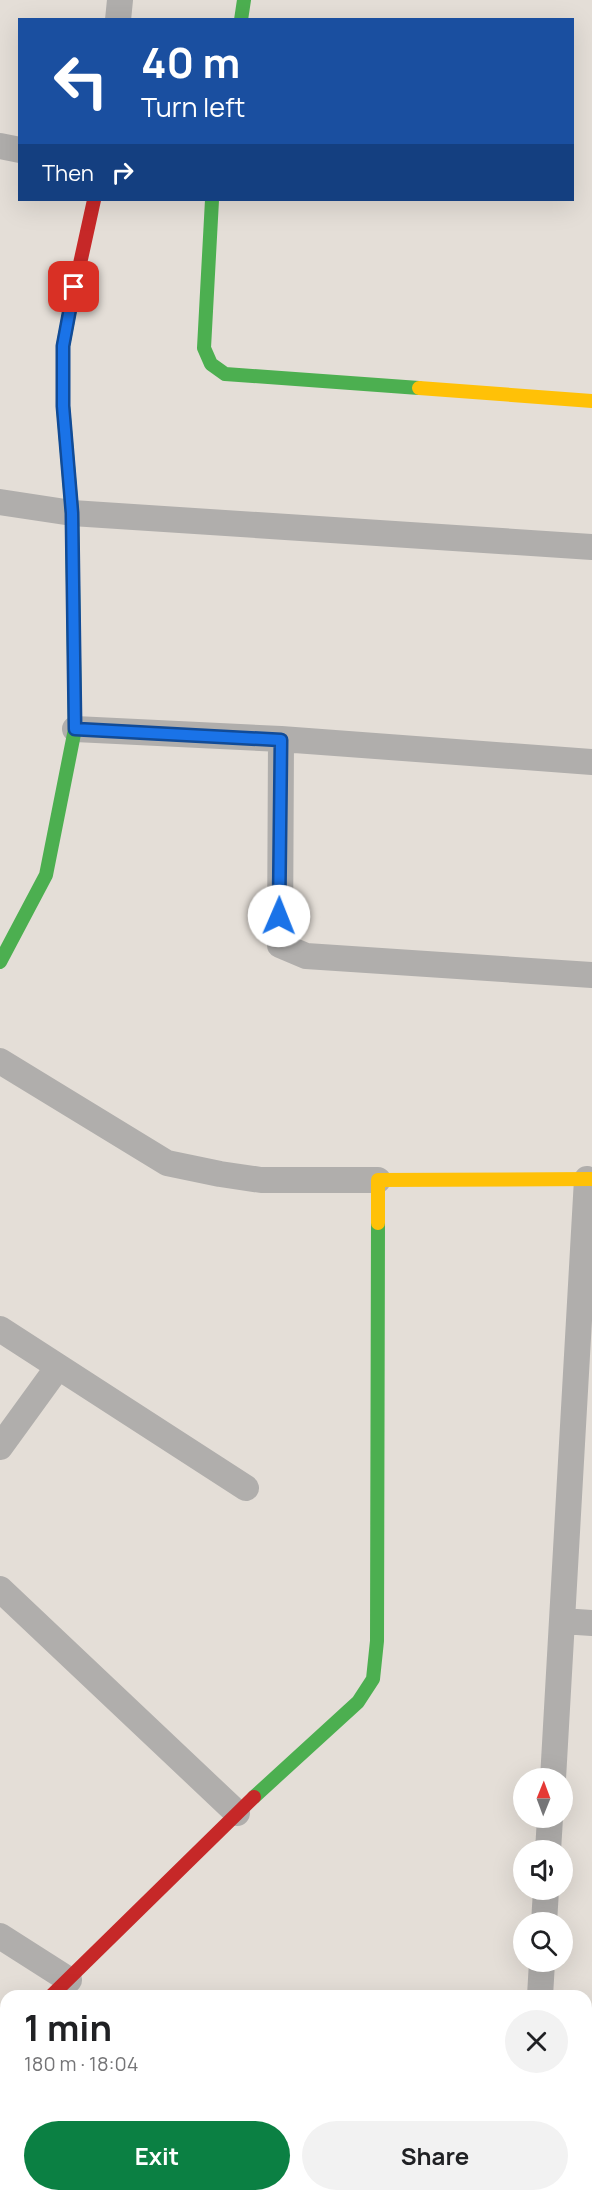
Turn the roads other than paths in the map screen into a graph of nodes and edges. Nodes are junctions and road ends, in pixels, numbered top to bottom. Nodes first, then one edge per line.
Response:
1 (120, 0) edge
2 (244, 0) edge
3 (118, 18) edge
4 (241, 18) edge
5 (0, 146) edge
6 (18, 150) edge
7 (94, 201) edge
8 (212, 201) edge
9 (592, 401) edge
10 (0, 502) edge
11 (72, 513) junction
12 (592, 547) edge
13 (75, 729) junction
14 (281, 740) junction
15 (592, 762) edge
16 (0, 962) edge
17 (592, 975) edge
18 (0, 1061) edge
19 (589, 1179) edge
20 (378, 1180) junction
21 (0, 1329) edge
22 (58, 1367) junction
23 (0, 1447) edge
24 (246, 1488) dead end
25 (0, 1589) edge
26 (562, 1621) junction
27 (592, 1623) edge
28 (553, 1768) edge
29 (237, 1813) junction
30 (0, 1936) edge
31 (541, 1972) edge
32 (60, 1988) edge
33 (540, 1990) edge

1 - 3 street
2 - 4 street
5 - 6 street
7 - 11 street
8 - 9 street
10 - 11 street
11 - 12 street
11 - 13 street
13 - 14 street
13 - 16 street
14 - 15 street
14 - 17 street
18 - 20 street
19 - 20 street
19 - 26 street
20 - 29 street
21 - 22 street
22 - 23 street
22 - 24 street
25 - 29 street
26 - 27 street
26 - 28 street
29 - 32 street
30 - 32 street
31 - 33 street

